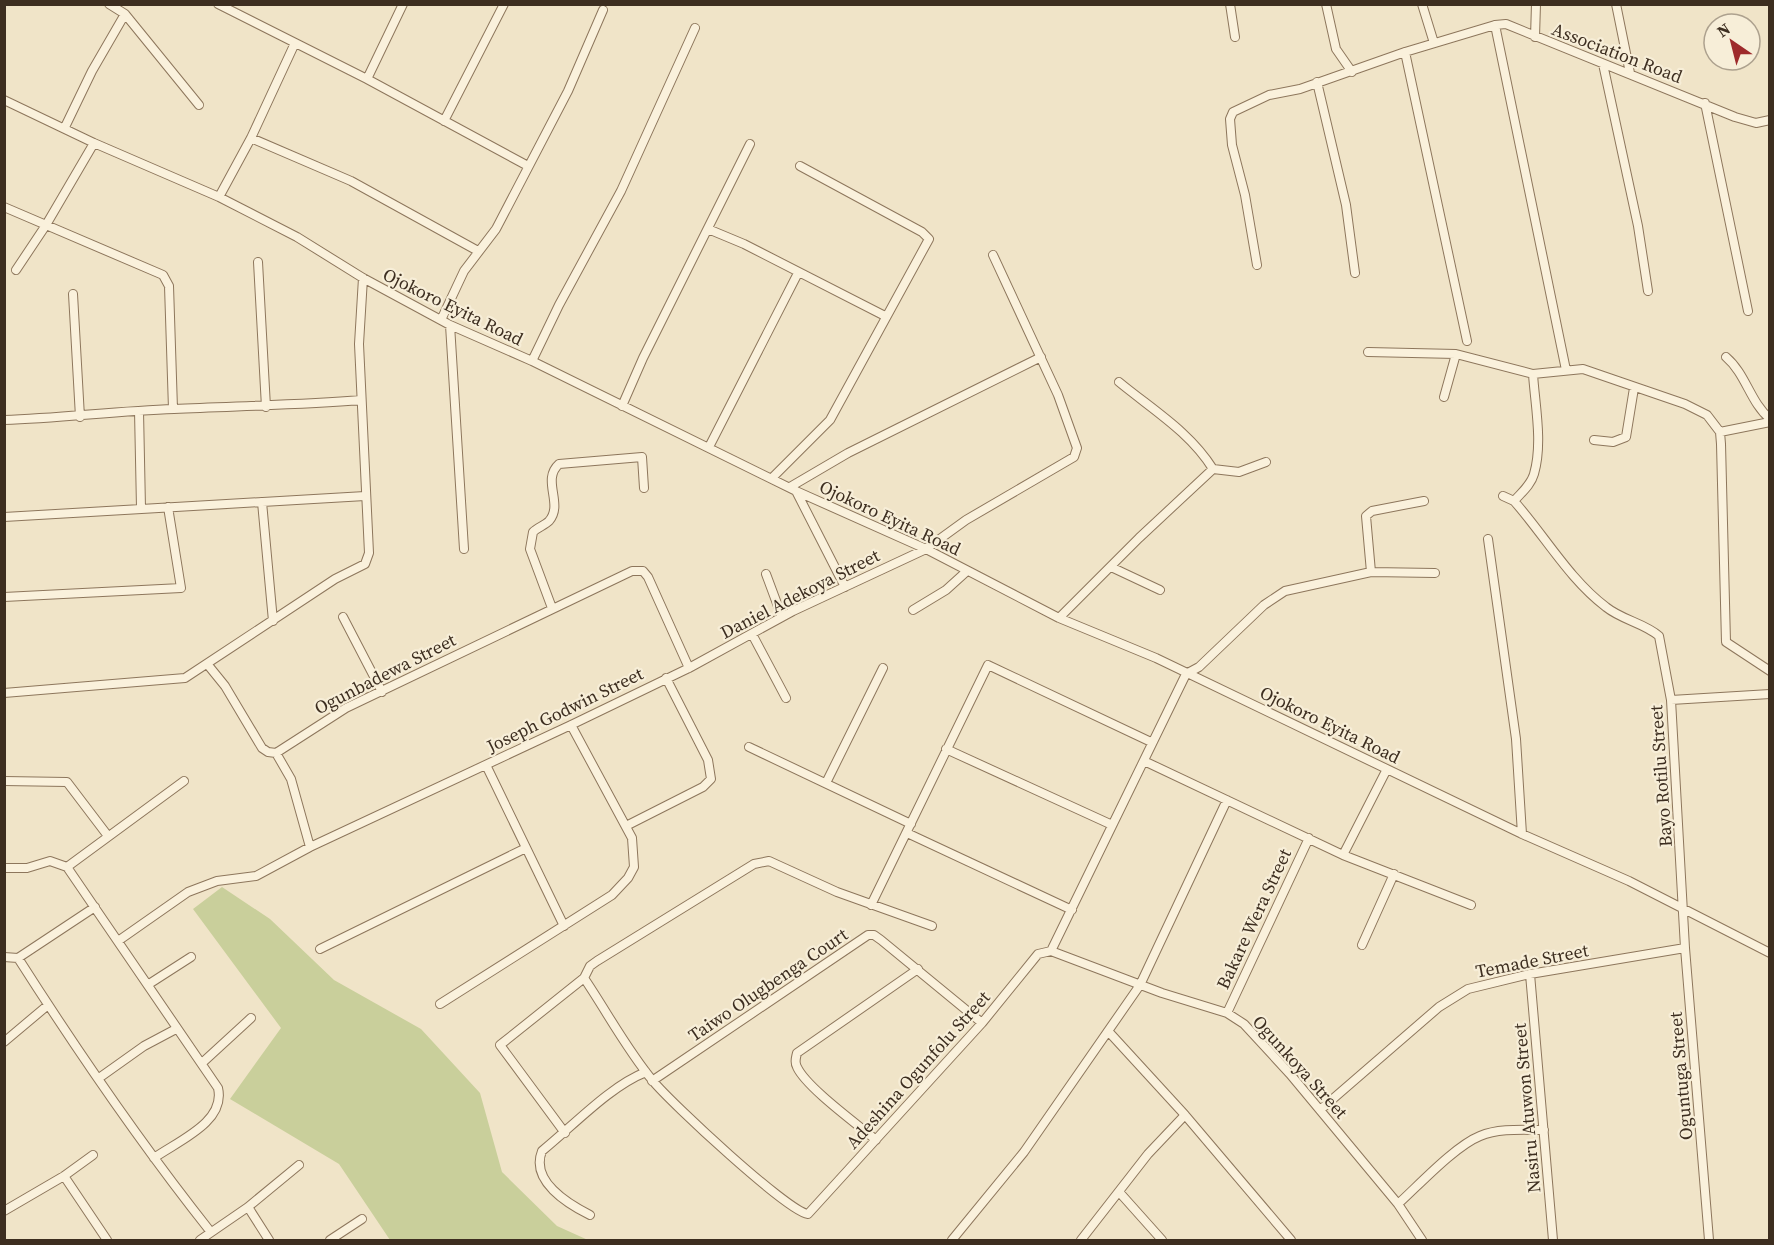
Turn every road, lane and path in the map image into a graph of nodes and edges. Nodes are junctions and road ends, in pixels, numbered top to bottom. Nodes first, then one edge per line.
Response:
1 (109, 4) edge
2 (218, 4) edge
3 (403, 4) edge
4 (504, 4) edge
5 (1230, 4) edge
6 (1326, 4) edge
7 (1422, 4) edge
8 (1536, 4) edge
9 (1616, 4) edge
10 (603, 10) dead end
11 (125, 14) junction
12 (1495, 25) junction
13 (695, 28) dead end
14 (1235, 37) dead end
15 (1535, 37) junction
16 (295, 43) junction
17 (1434, 43) junction
18 (1405, 52) junction
19 (1603, 64) junction
20 (1352, 72) junction
21 (1630, 72) junction
22 (367, 79) junction
23 (1317, 82) junction
24 (4, 100) edge
25 (1705, 104) junction
26 (199, 105) dead end
27 (1770, 120) edge
28 (444, 121) junction
29 (65, 127) junction
30 (251, 138) junction
31 (94, 143) junction
32 (750, 144) dead end
33 (528, 166) junction
34 (800, 166) dead end
35 (219, 196) junction
36 (4, 207) edge
37 (46, 225) junction
38 (708, 229) junction
39 (478, 251) junction
40 (993, 255) dead end
41 (258, 262) dead end
42 (1257, 265) dead end
43 (16, 270) dead end
44 (798, 273) junction
45 (1355, 273) dead end
46 (363, 278) junction
47 (1648, 291) dead end
48 (73, 294) dead end
49 (1748, 311) dead end
50 (885, 316) junction
51 (441, 320) junction
52 (450, 325) junction
53 (1467, 340) dead end
54 (1368, 352) dead end
55 (1456, 354) junction
56 (1041, 357) junction
57 (1726, 357) dead end
58 (532, 361) junction
59 (1566, 370) junction
60 (1533, 374) junction
61 (1119, 382) dead end
62 (1634, 388) junction
63 (1444, 397) dead end
64 (361, 400) junction
65 (622, 406) junction
66 (266, 407) junction
67 (173, 409) junction
68 (139, 411) junction
69 (80, 417) junction
70 (4, 420) edge
71 (1770, 421) edge
72 (1720, 432) junction
73 (1594, 440) dead end
74 (710, 447) junction
75 (1266, 462) dead end
76 (1213, 469) junction
77 (773, 477) junction
78 (644, 488) dead end
79 (793, 489) junction
80 (364, 496) junction
81 (1503, 496) dead end
82 (1424, 501) dead end
83 (1514, 501) junction
84 (262, 502) junction
85 (168, 507) junction
86 (141, 508) junction
87 (4, 517) edge
88 (1488, 539) dead end
89 (464, 549) dead end
90 (926, 549) junction
91 (1111, 567) junction
92 (966, 571) junction
93 (1371, 572) junction
94 (1435, 573) dead end
95 (766, 574) dead end
96 (845, 587) junction
97 (1160, 590) dead end
98 (4, 597) edge
99 (552, 608) junction
100 (913, 610) dead end
101 (782, 616) junction
102 (343, 617) dead end
103 (1059, 618) junction
104 (273, 621) junction
105 (752, 634) junction
106 (208, 665) junction
107 (689, 668) junction
108 (884, 669) dead end
109 (1770, 671) edge
110 (1186, 674) junction
111 (666, 678) junction
112 (382, 692) junction
113 (4, 693) edge
114 (1770, 694) edge
115 (786, 698) dead end
116 (1671, 699) junction
117 (571, 725) junction
118 (1151, 742) junction
119 (748, 747) dead end
120 (946, 749) junction
121 (276, 753) junction
122 (1143, 761) junction
123 (486, 765) junction
124 (1387, 769) junction
125 (4, 781) edge
126 (184, 781) dead end
127 (826, 783) junction
128 (1227, 800) junction
129 (910, 824) junction
130 (1110, 824) junction
131 (626, 826) junction
132 (907, 833) junction
133 (1522, 834) junction
134 (108, 836) junction
135 (1309, 838) junction
136 (310, 847) junction
137 (526, 848) junction
138 (1343, 855) junction
139 (67, 867) junction
140 (4, 868) edge
141 (1394, 874) junction
142 (1471, 904) dead end
143 (872, 905) junction
144 (94, 907) junction
145 (1685, 908) junction
146 (1072, 910) junction
147 (564, 926) junction
148 (932, 926) dead end
149 (118, 941) junction
150 (1362, 945) dead end
151 (1685, 948) junction
152 (320, 949) dead end
153 (1051, 951) junction
154 (1770, 953) edge
155 (4, 957) edge
156 (192, 957) dead end
157 (18, 958) junction
158 (918, 969) junction
159 (1530, 974) junction
160 (584, 978) junction
161 (149, 984) junction
162 (1140, 985) junction
163 (440, 1004) dead end
164 (48, 1005) junction
165 (1227, 1013) junction
166 (251, 1018) dead end
167 (982, 1023) junction
168 (176, 1029) junction
169 (1108, 1031) junction
170 (4, 1042) edge
171 (202, 1063) junction
172 (646, 1072) junction
173 (99, 1078) junction
174 (652, 1081) junction
175 (1320, 1110) junction
176 (1185, 1115) junction
177 (1544, 1130) junction
178 (565, 1133) junction
179 (876, 1140) junction
180 (93, 1155) dead end
181 (154, 1158) junction
182 (299, 1165) dead end
183 (64, 1176) junction
184 (1120, 1192) junction
185 (1398, 1204) junction
186 (248, 1207) junction
187 (4, 1211) edge
188 (590, 1215) dead end
189 (362, 1219) dead end
190 (210, 1231) junction
191 (107, 1240) edge
192 (200, 1240) edge
193 (270, 1240) edge
194 (330, 1240) edge
195 (952, 1240) edge
196 (1081, 1240) edge
197 (1162, 1240) edge
198 (1291, 1240) edge
199 (1422, 1240) edge
200 (1553, 1240) edge
201 (1709, 1240) edge

1 - 11 street
2 - 16 street
3 - 22 street
4 - 28 street
5 - 14 street
6 - 20 street
7 - 17 street
8 - 15 street
9 - 21 street
10 - 33 street
11 - 26 street
11 - 29 street
12 - 15 street, Association Road
12 - 17 street, Association Road
12 - 59 street
13 - 58 street
15 - 19 street, Association Road
16 - 22 street
16 - 30 street
17 - 18 street, Association Road
18 - 20 street, Association Road
18 - 53 street
19 - 21 street, Association Road
19 - 47 street
20 - 23 street, Association Road
21 - 25 street, Association Road
22 - 28 street
23 - 42 street, Association Road
23 - 45 street
24 - 29 street, Ojokoro Eyita Road
25 - 27 street, Association Road
25 - 49 street
28 - 33 street
29 - 31 street, Ojokoro Eyita Road
30 - 35 street
30 - 39 street
31 - 35 street, Ojokoro Eyita Road
31 - 37 street
32 - 38 street
33 - 39 street
34 - 50 street
35 - 46 street, Ojokoro Eyita Road
36 - 37 street
37 - 43 street
37 - 67 street
38 - 44 street
38 - 65 street
39 - 51 street
40 - 56 street
41 - 66 street
44 - 50 street
44 - 74 street
46 - 51 street, Ojokoro Eyita Road
46 - 64 street
48 - 69 street
50 - 77 street
51 - 52 street, Ojokoro Eyita Road
52 - 58 street, Ojokoro Eyita Road
52 - 89 street
54 - 55 street
55 - 60 street
55 - 63 street
56 - 79 street
56 - 90 street, Daniel Adekoya Street
57 - 71 street
58 - 65 street, Ojokoro Eyita Road
59 - 60 street
59 - 62 street
60 - 83 street
61 - 76 street
62 - 72 street
62 - 73 street
64 - 66 street
64 - 80 street
65 - 74 street, Ojokoro Eyita Road
66 - 67 street
67 - 68 street
68 - 69 street
68 - 86 street
69 - 70 street
71 - 72 street
72 - 109 street
74 - 77 street, Ojokoro Eyita Road
75 - 76 street
76 - 91 street
77 - 79 street, Ojokoro Eyita Road
78 - 99 street
79 - 90 street, Ojokoro Eyita Road
79 - 96 street
80 - 84 street
80 - 104 street
81 - 83 street
82 - 93 street
83 - 116 street, Bayo Rotilu Street
84 - 85 street
84 - 104 street
85 - 86 street
85 - 98 street
86 - 87 street
88 - 133 street
90 - 92 street, Ojokoro Eyita Road
90 - 96 street, Daniel Adekoya Street
91 - 97 street
91 - 103 street
92 - 100 street
92 - 103 street, Ojokoro Eyita Road
93 - 94 street
93 - 110 street
95 - 101 street
96 - 101 street, Daniel Adekoya Street
99 - 107 street, Ogunbadewa Street
99 - 112 street, Ogunbadewa Street
101 - 105 street, Daniel Adekoya Street
102 - 112 street
103 - 110 street, Ojokoro Eyita Road
104 - 106 street
105 - 107 street, Daniel Adekoya Street
105 - 115 street
106 - 113 street
106 - 121 street
107 - 111 street, Joseph Godwin Street
108 - 127 street
110 - 118 street
110 - 124 street, Ojokoro Eyita Road
111 - 117 street, Joseph Godwin Street
111 - 131 street
112 - 121 street, Ogunbadewa Street
114 - 116 street
116 - 145 street, Bayo Rotilu Street
117 - 123 street, Joseph Godwin Street
117 - 131 street
118 - 120 street
118 - 122 street
119 - 127 street
120 - 129 street
120 - 130 street
121 - 136 street
122 - 128 street
122 - 130 street
123 - 136 street
123 - 137 street, Joseph Godwin Street
124 - 133 street, Ojokoro Eyita Road
124 - 138 street
125 - 134 street
126 - 134 street
127 - 129 street
128 - 135 street
128 - 162 street
129 - 132 street
130 - 146 street
131 - 147 street
132 - 143 street
132 - 146 street
133 - 145 street, Ojokoro Eyita Road
134 - 139 street
135 - 138 street
135 - 165 street, Bakare Wera Street
136 - 149 street
137 - 147 street, Joseph Godwin Street
137 - 152 street
138 - 141 street
139 - 140 street
139 - 144 street
141 - 142 street
141 - 150 street
143 - 148 street
143 - 160 street
144 - 149 street
144 - 157 street
145 - 151 street, Oguntuga Street
145 - 154 street, Ojokoro Eyita Road
146 - 153 street
147 - 163 street
149 - 161 street
151 - 159 street, Temade Street
151 - 201 street, Oguntuga Street
153 - 162 street, Ogunkoya Street
153 - 167 street, Adeshina Ogunfolu Street
155 - 157 street
156 - 161 street
157 - 164 street
158 - 167 street, Taiwo Olugbenga Court
158 - 174 street, Taiwo Olugbenga Court
158 - 179 street
159 - 175 street, Temade Street
159 - 177 street, Nasiru Atuwon Street
160 - 172 street
160 - 178 street
161 - 168 street
162 - 165 street, Ogunkoya Street
162 - 169 street
164 - 170 street
164 - 173 street
165 - 175 street, Ogunkoya Street
166 - 171 street
167 - 179 street, Adeshina Ogunfolu Street
168 - 171 street
168 - 173 street
169 - 176 street
169 - 195 street
171 - 181 street
172 - 174 street
172 - 178 street
173 - 181 street
174 - 179 street, Adeshina Ogunfolu Street
175 - 185 street, Ogunkoya Street
176 - 184 street
176 - 198 street
177 - 185 street
177 - 200 street, Nasiru Atuwon Street
178 - 188 street
180 - 183 street
181 - 190 street
182 - 186 street
183 - 187 street
183 - 191 street
184 - 196 street
184 - 197 street
185 - 199 street, Ogunkoya Street
186 - 190 street
186 - 193 street
189 - 194 street
190 - 192 street

